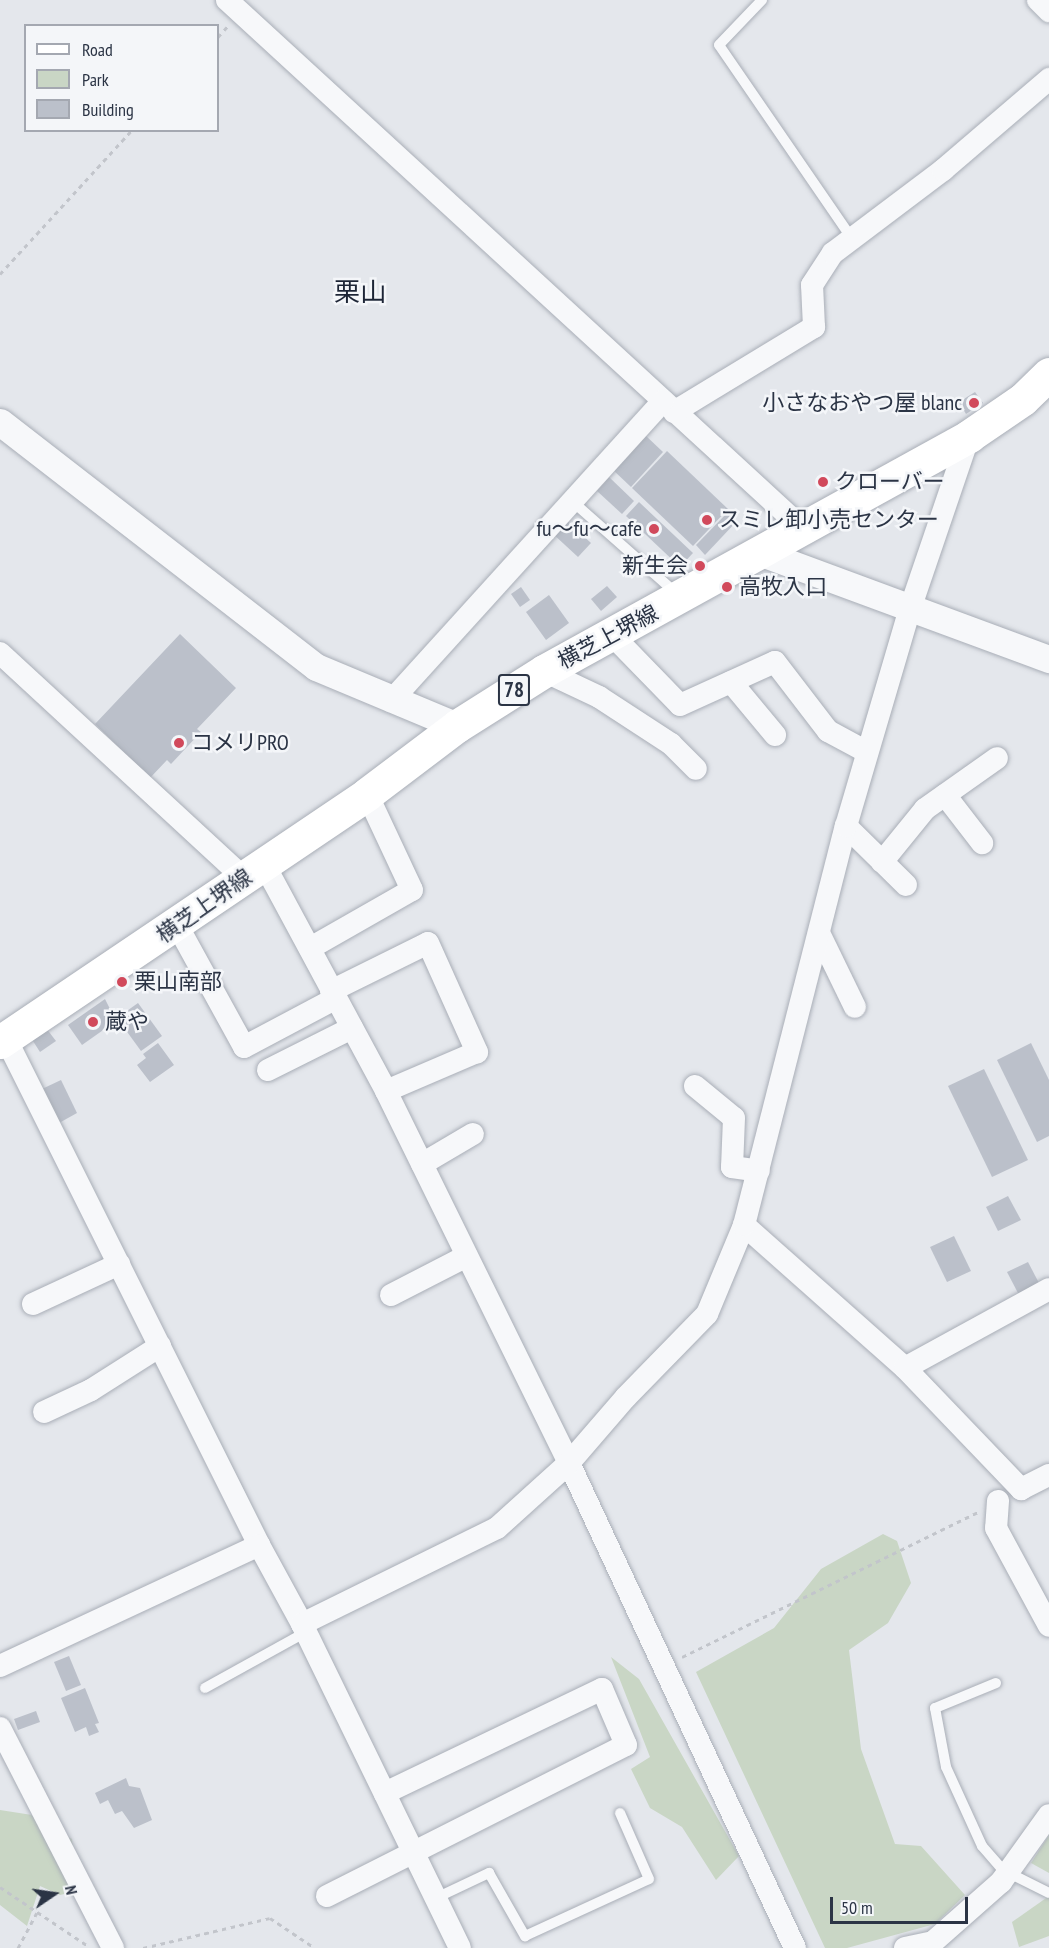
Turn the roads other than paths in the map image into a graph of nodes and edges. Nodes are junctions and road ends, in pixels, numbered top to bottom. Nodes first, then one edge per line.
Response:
1 (226, 0) edge
2 (762, 0) edge
3 (1038, 0) edge
4 (1049, 11) edge
5 (1049, 80) edge
6 (853, 240) junction
7 (1049, 374) edge
8 (668, 407) junction
9 (0, 422) edge
10 (969, 436) junction
11 (572, 501) junction
12 (803, 529) junction
13 (762, 553) junction
14 (682, 598) junction
15 (910, 609) junction
16 (613, 636) junction
17 (0, 653) edge
18 (1049, 659) edge
19 (544, 671) junction
20 (731, 682) junction
21 (391, 701) junction
22 (457, 726) junction
23 (775, 735) dead end
24 (867, 752) junction
25 (997, 758) dead end
26 (696, 769) dead end
27 (367, 794) junction
28 (945, 795) junction
29 (846, 826) junction
30 (982, 843) dead end
31 (882, 862) junction
32 (254, 871) junction
33 (906, 885) dead end
34 (177, 925) junction
35 (819, 933) junction
36 (312, 946) junction
37 (334, 994) junction
38 (855, 1007) dead end
39 (352, 1028) junction
40 (3, 1041) edge
41 (268, 1070) dead end
42 (695, 1086) dead end
43 (386, 1091) junction
44 (473, 1134) dead end
45 (422, 1164) junction
46 (759, 1171) junction
47 (744, 1225) junction
48 (467, 1256) junction
49 (119, 1264) junction
50 (1049, 1289) edge
51 (391, 1295) dead end
52 (33, 1304) dead end
53 (160, 1346) junction
54 (904, 1368) junction
55 (44, 1412) dead end
56 (569, 1463) junction
57 (1049, 1475) edge
58 (998, 1502) road end
59 (259, 1545) junction
60 (1049, 1626) edge
61 (304, 1628) junction
62 (0, 1666) edge
63 (996, 1683) dead end
64 (205, 1688) dead end
65 (0, 1728) edge
66 (386, 1793) junction
67 (620, 1813) dead end
68 (1049, 1815) edge
69 (415, 1851) junction
70 (1008, 1872) junction
71 (1049, 1893) edge
72 (327, 1896) dead end
73 (435, 1898) junction
74 (113, 1948) edge
75 (460, 1948) edge
76 (795, 1948) edge
77 (905, 1948) edge

1 - 8 street
2 - 6 lane
3 - 4 street
5 - 6 street
6 - 8 street
7 - 10 main road, 横芝上堺線 / 78
8 - 11 street
8 - 12 street
9 - 21 street
10 - 12 main road, 横芝上堺線 / 78
10 - 15 street
11 - 14 lane
11 - 21 street
12 - 13 main road, 横芝上堺線 / 78
13 - 14 main road, 横芝上堺線 / 78
13 - 15 street
14 - 16 main road, 横芝上堺線 / 78
15 - 18 street
15 - 24 street
16 - 19 main road, 横芝上堺線 / 78
16 - 20 street
17 - 32 street
19 - 22 main road, 横芝上堺線 / 78
19 - 26 street
20 - 23 street
20 - 24 street
21 - 22 street
22 - 27 main road, 横芝上堺線 / 78
24 - 29 street
25 - 28 street
27 - 32 main road, 横芝上堺線 / 78
27 - 36 street
28 - 30 street
28 - 31 street
29 - 31 street
29 - 35 street
31 - 33 street
32 - 34 main road, 横芝上堺線 / 78
32 - 36 street
34 - 37 street
34 - 40 main road, 横芝上堺線 / 78
35 - 38 street
35 - 46 street
36 - 37 street
37 - 39 street
37 - 43 street
39 - 41 street
39 - 43 street
40 - 49 street
42 - 46 street
43 - 45 street
44 - 45 street
45 - 48 street
46 - 47 street
47 - 54 street
47 - 56 street
48 - 51 street
48 - 56 street
49 - 52 street
49 - 53 street
50 - 54 street
53 - 55 street
53 - 59 street
54 - 57 street
56 - 61 street
56 - 76 street
58 - 60 street
59 - 61 street
59 - 62 street
61 - 64 lane
61 - 66 street
63 - 70 lane
65 - 74 street
66 - 69 street
66 - 69 street
67 - 73 lane
68 - 70 street
69 - 72 street
69 - 73 street
70 - 71 lane
70 - 77 street
73 - 75 street

